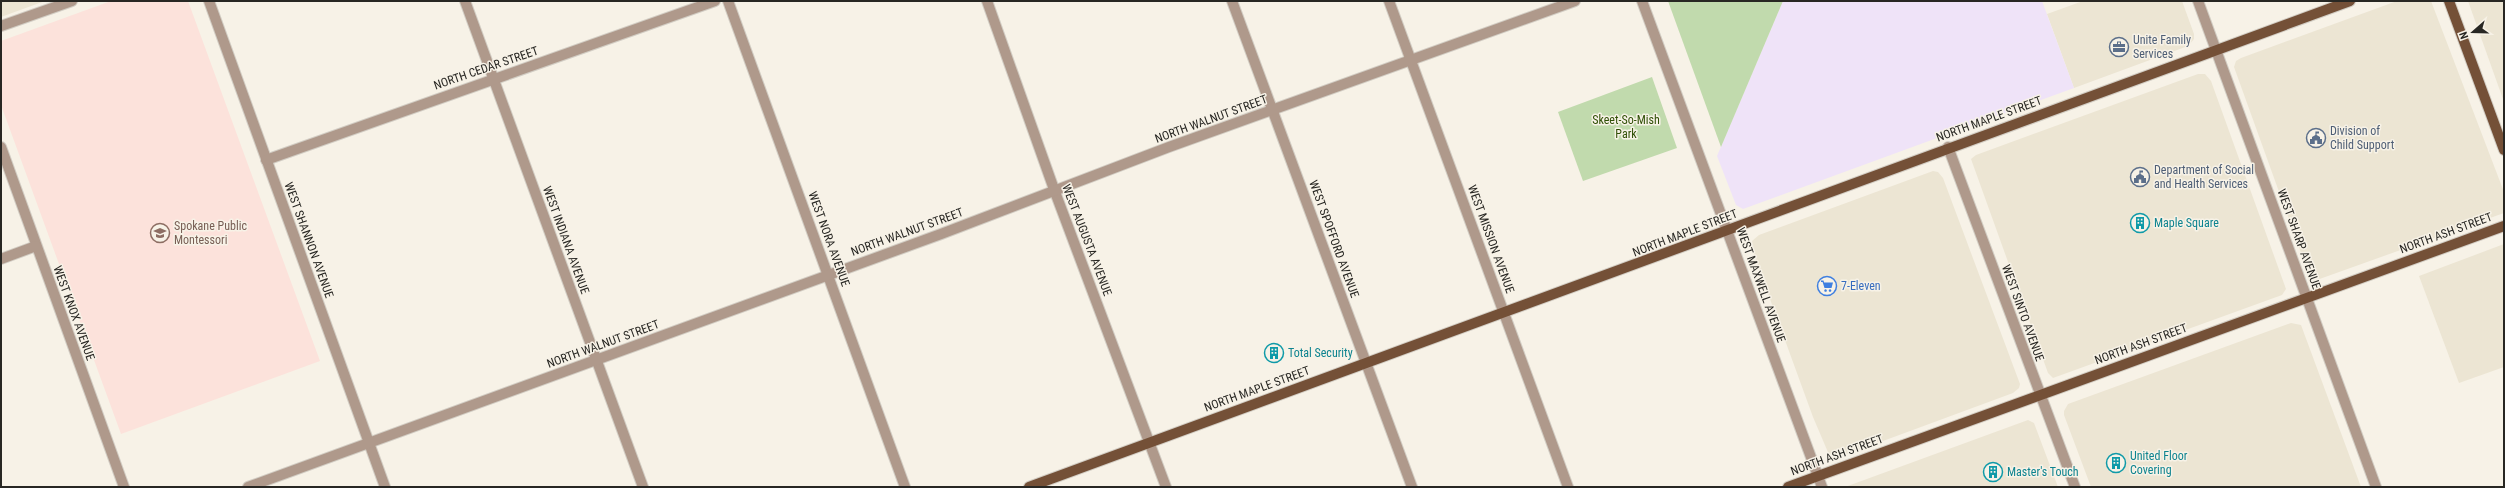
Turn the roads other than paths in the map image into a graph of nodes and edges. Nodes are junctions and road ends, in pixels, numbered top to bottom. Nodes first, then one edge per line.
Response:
1 (72, 1) edge
2 (209, 1) edge
3 (465, 1) edge
4 (715, 1) edge
5 (728, 1) edge
6 (987, 1) edge
7 (1232, 1) edge
8 (1389, 1) edge
9 (1575, 1) edge
10 (1642, 1) edge
11 (2198, 1) edge
12 (2350, 1) edge
13 (2449, 1) edge
14 (1, 26) edge
15 (2216, 51) junction
16 (1411, 60) junction
17 (494, 79) junction
18 (1272, 110) junction
19 (1, 147) edge
20 (1948, 147) junction
21 (2504, 150) edge
22 (266, 160) junction
23 (1055, 192) junction
24 (2504, 226) edge
25 (1727, 231) junction
26 (36, 246) junction
27 (1, 259) edge
28 (828, 275) junction
29 (2306, 298) junction
30 (1505, 313) junction
31 (595, 361) junction
32 (1367, 363) junction
33 (2040, 395) junction
34 (368, 442) junction
35 (1149, 443) junction
36 (1818, 476) junction
37 (124, 487) edge
38 (248, 487) edge
39 (385, 487) edge
40 (642, 487) edge
41 (905, 487) edge
42 (1029, 487) edge
43 (1166, 487) edge
44 (1412, 487) edge
45 (1568, 487) edge
46 (1788, 487) edge
47 (1822, 487) edge
48 (2075, 487) edge
49 (2376, 487) edge

1 - 14 street
2 - 22 street, WEST SHANNON AVENUE
3 - 17 street, WEST INDIANA AVENUE
4 - 17 street, NORTH CEDAR STREET
5 - 28 street, WEST NORA AVENUE
6 - 23 street, WEST AUGUSTA AVENUE
7 - 18 street, WEST SPOFFORD AVENUE
8 - 16 street, WEST MISSION AVENUE
9 - 16 street, NORTH WALNUT STREET
10 - 25 street, WEST MAXWELL AVENUE
11 - 15 street, WEST SHARP AVENUE
12 - 15 main road, NORTH MAPLE STREET
13 - 21 main road
15 - 20 main road, NORTH MAPLE STREET
15 - 29 street, WEST SHARP AVENUE
16 - 18 street, NORTH WALNUT STREET
16 - 30 street, WEST MISSION AVENUE
17 - 22 street, NORTH CEDAR STREET
17 - 31 street, WEST INDIANA AVENUE
18 - 23 street, NORTH WALNUT STREET
18 - 32 street, WEST SPOFFORD AVENUE
19 - 26 street, WEST KNOX AVENUE
20 - 25 main road, NORTH MAPLE STREET
20 - 33 street, WEST SINTO AVENUE
22 - 34 street, WEST SHANNON AVENUE
23 - 28 street, NORTH WALNUT STREET
23 - 35 street, WEST AUGUSTA AVENUE
24 - 29 main road, NORTH ASH STREET
25 - 30 main road, NORTH MAPLE STREET
25 - 36 street, WEST MAXWELL AVENUE
26 - 27 street
26 - 37 street, WEST KNOX AVENUE
28 - 31 street, NORTH WALNUT STREET
28 - 41 street, WEST NORA AVENUE
29 - 33 main road, NORTH ASH STREET
29 - 49 street, WEST SHARP AVENUE
30 - 32 main road, NORTH MAPLE STREET
30 - 45 street, WEST MISSION AVENUE
31 - 34 street, NORTH WALNUT STREET
31 - 40 street, WEST INDIANA AVENUE
32 - 35 main road, NORTH MAPLE STREET
32 - 44 street, WEST SPOFFORD AVENUE
33 - 36 main road, NORTH ASH STREET
33 - 48 street, WEST SINTO AVENUE
34 - 38 street, NORTH WALNUT STREET
34 - 39 street, WEST SHANNON AVENUE
35 - 42 main road, NORTH MAPLE STREET
35 - 43 street, WEST AUGUSTA AVENUE
36 - 46 main road, NORTH ASH STREET
36 - 47 street, WEST MAXWELL AVENUE

